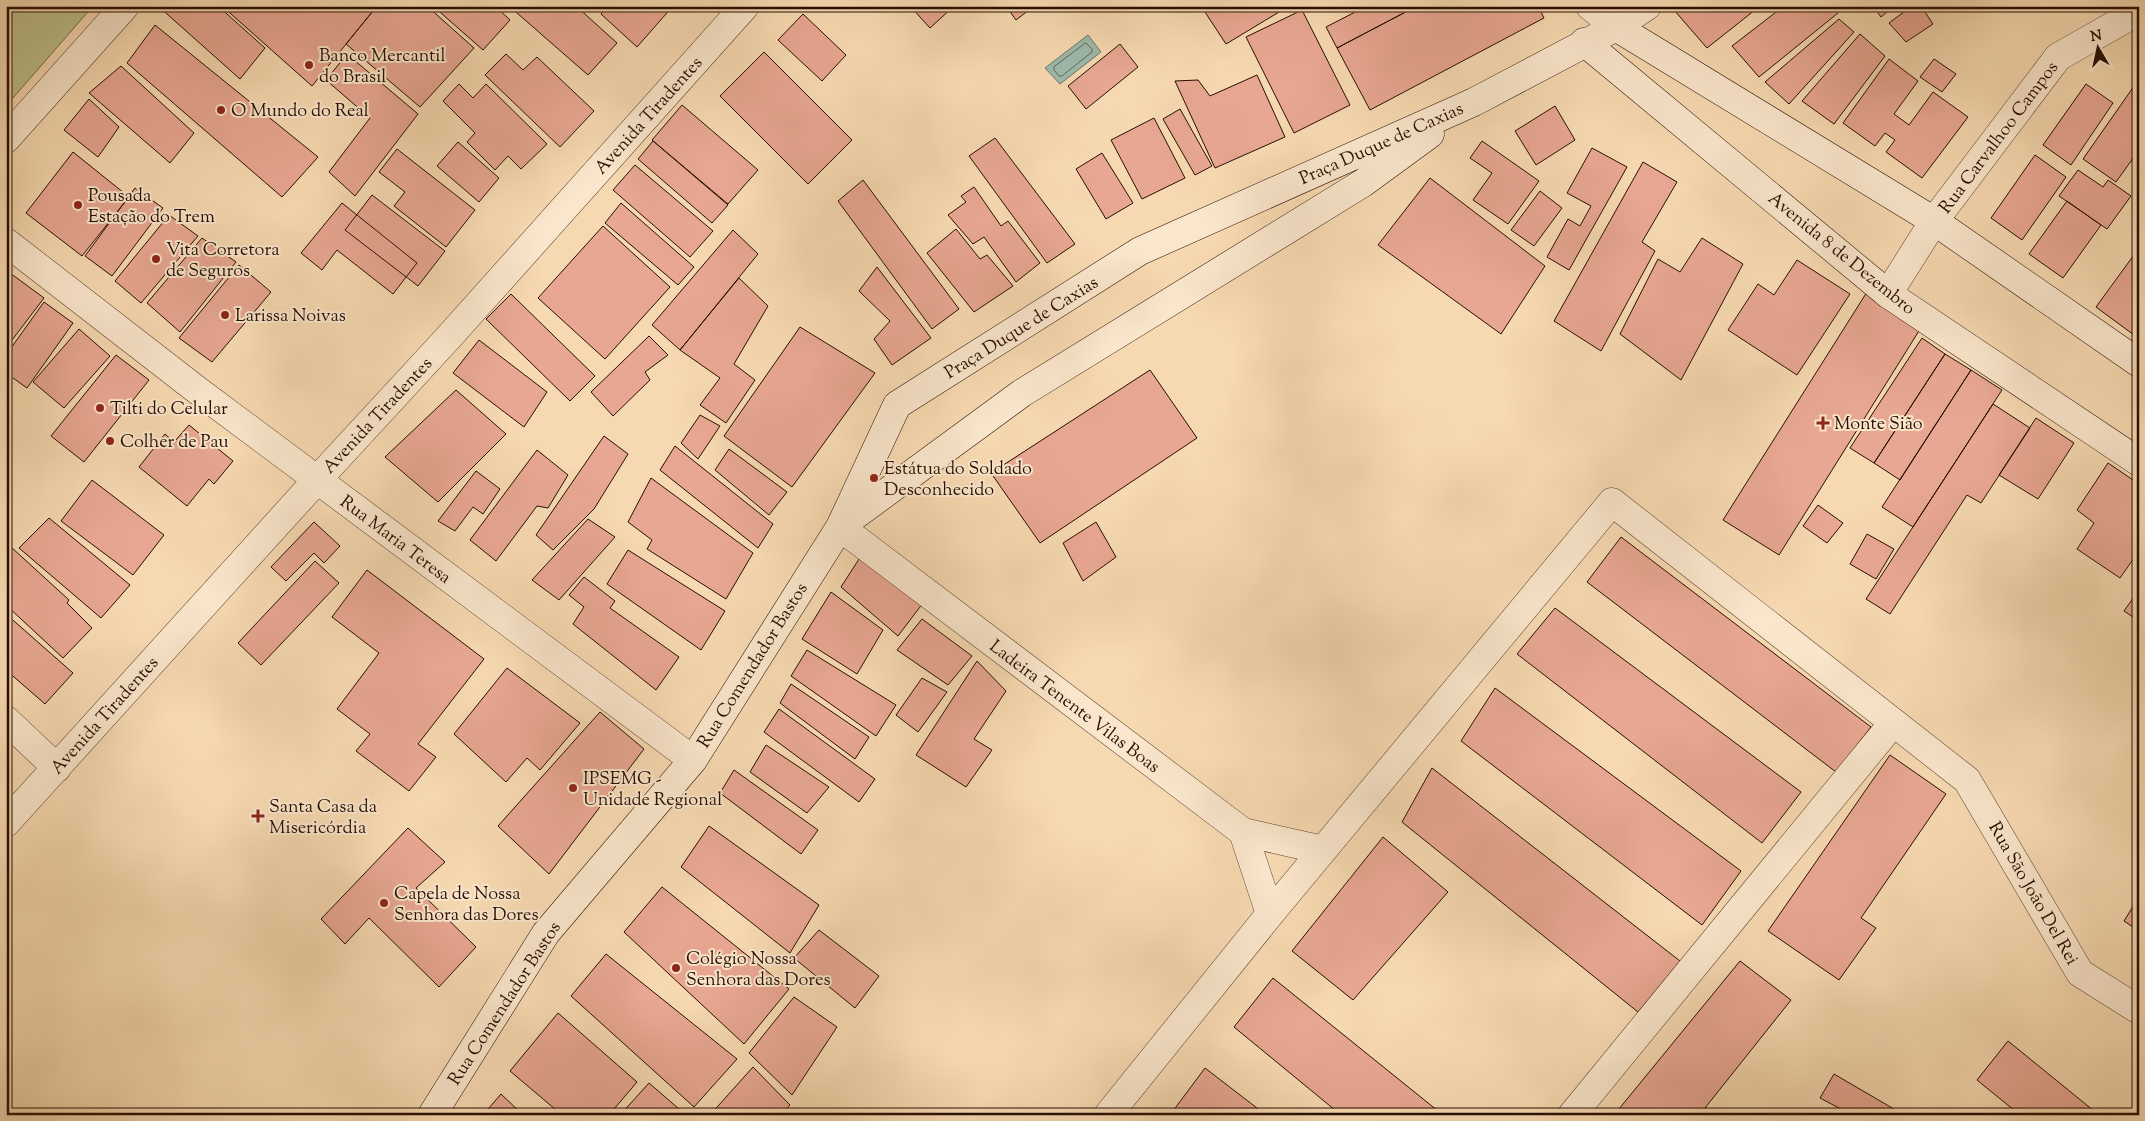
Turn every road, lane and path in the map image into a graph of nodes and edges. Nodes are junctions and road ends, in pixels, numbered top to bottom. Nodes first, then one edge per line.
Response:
1 (125, 6) edge
2 (745, 6) edge
3 (1580, 6) edge
4 (1590, 6) edge
5 (1647, 6) edge
6 (2139, 11) edge
7 (1616, 27) junction
8 (1584, 42) junction
9 (1474, 102) junction
10 (6, 139) edge
11 (1934, 221) junction
12 (6, 242) edge
13 (1888, 294) junction
14 (2139, 363) edge
15 (2139, 462) edge
16 (316, 480) junction
17 (840, 527) junction
18 (6, 720) edge
19 (1893, 723) junction
20 (693, 760) junction
21 (57, 768) junction
22 (6, 823) edge
23 (1242, 832) junction
24 (1323, 850) junction
25 (1270, 914) junction
26 (2139, 1010) edge
27 (432, 1115) edge
28 (1108, 1115) edge
29 (1572, 1115) edge

1 - 10 street
2 - 16 street, Avenida Tiradentes
3 - 8 street
4 - 7 street
5 - 7 street
6 - 11 street, Rua Carvalhoo Campos
7 - 8 street
7 - 11 street
8 - 9 street
8 - 13 street, Avenida 8 de Dezembro
9 - 17 street, Praça Duque de Caxias
9 - 17 street, Praça Duque de Caxias
11 - 13 street, Rua Carvalhoo Campos
11 - 14 street
12 - 16 street, Rua Maria Teresa
13 - 15 street, Avenida 8 de Dezembro
16 - 20 street, Rua Maria Teresa
16 - 21 street, Avenida Tiradentes
17 - 20 street, Rua Comendador Bastos
17 - 23 street, Ladeira Tenente Vilas Boas
18 - 21 street
19 - 24 street
19 - 26 street, Rua São João Del Rei
19 - 29 street
20 - 27 street, Rua Comendador Bastos
21 - 22 street, Avenida Tiradentes
23 - 24 street
23 - 25 street
24 - 25 street
25 - 28 street

